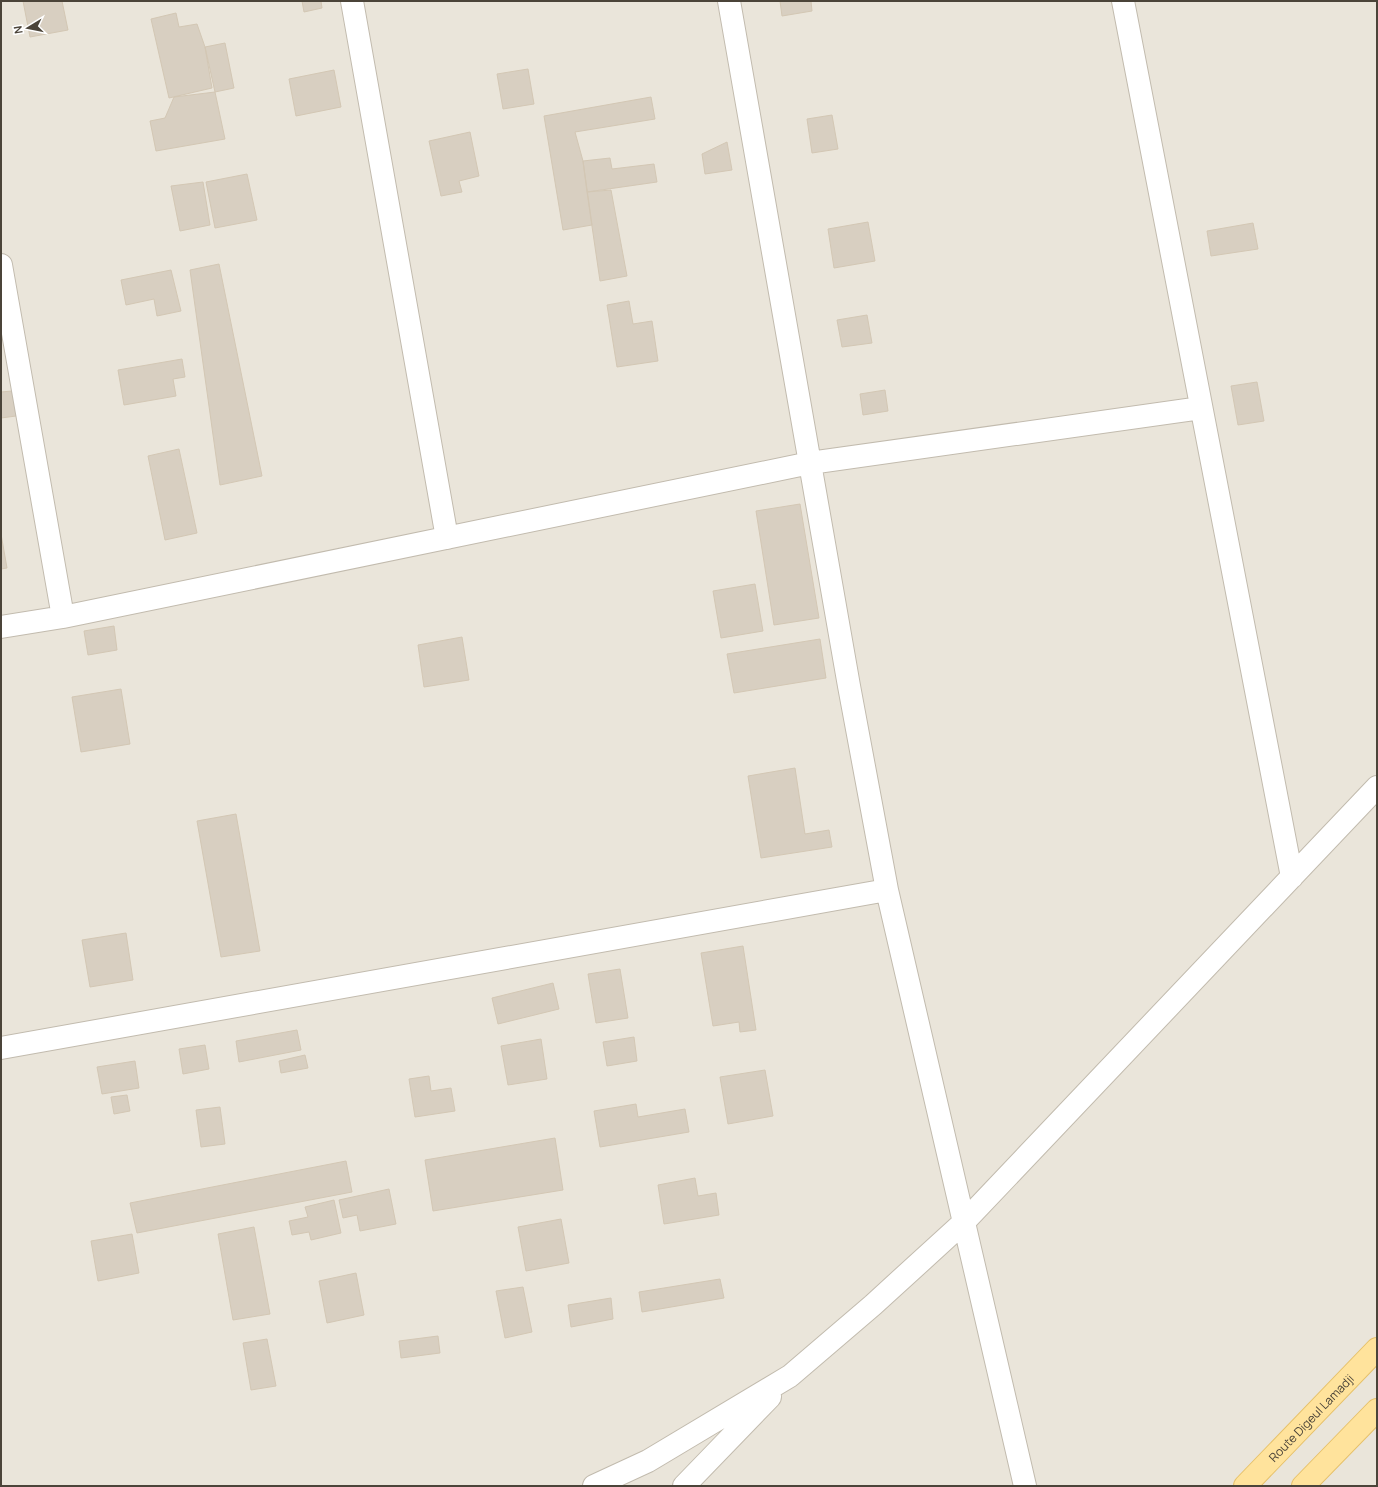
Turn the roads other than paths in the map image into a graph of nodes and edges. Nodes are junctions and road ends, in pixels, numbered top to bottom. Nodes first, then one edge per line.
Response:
1 (352, 1) edge
2 (729, 1) edge
3 (1123, 1) edge
4 (1, 265) edge
5 (1201, 408) junction
6 (810, 463) junction
7 (447, 538) junction
8 (64, 617) junction
9 (1, 627) edge
10 (1377, 787) edge
11 (1292, 877) junction
12 (887, 890) junction
13 (1, 1048) edge
14 (965, 1221) junction
15 (1377, 1349) edge
16 (790, 1376) junction
17 (1377, 1410) edge
18 (594, 1486) edge
19 (684, 1486) edge
20 (1025, 1486) edge
21 (1245, 1486) edge
22 (1303, 1486) edge

1 - 7 street
2 - 6 street
3 - 5 street
4 - 8 street
5 - 6 street
5 - 11 street
6 - 7 street
6 - 12 street
7 - 8 street
8 - 9 street
10 - 11 street
11 - 14 street
12 - 13 street
12 - 14 street
14 - 16 street
14 - 20 street
15 - 21 main road, Route Digeul Lamadji
16 - 18 street
16 - 19 street
17 - 22 main road

